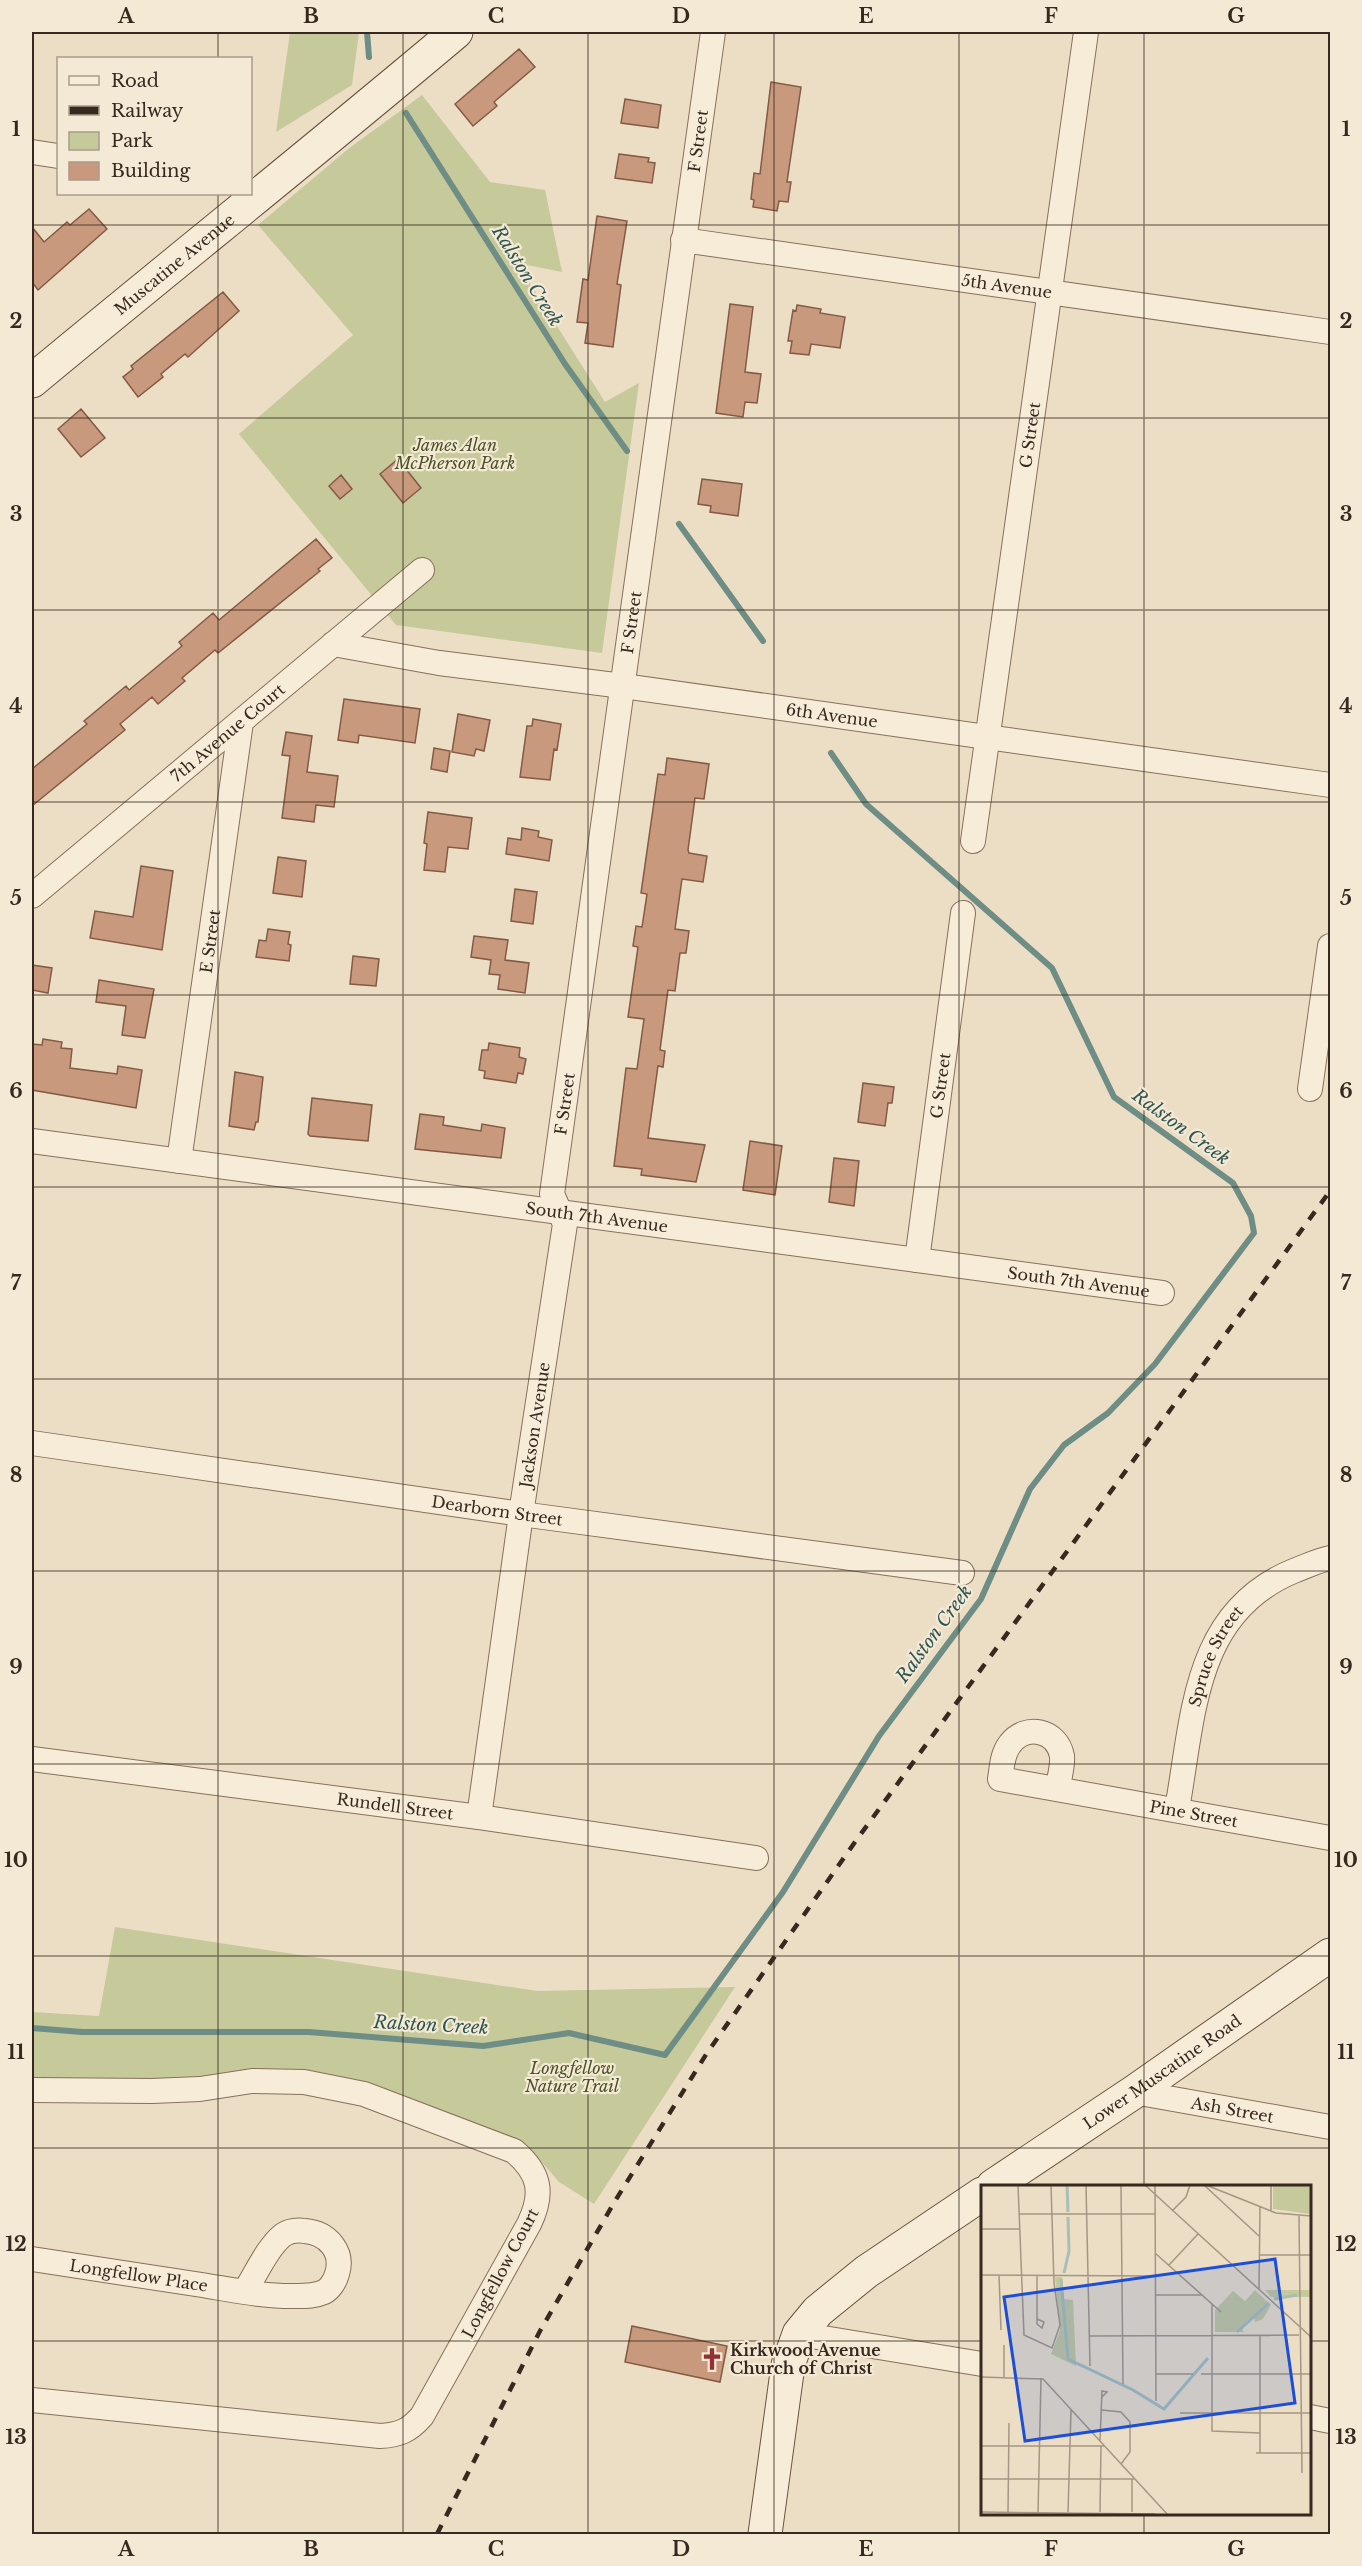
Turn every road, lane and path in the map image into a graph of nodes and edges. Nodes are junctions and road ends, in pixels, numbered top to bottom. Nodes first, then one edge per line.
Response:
1 (456, 32) edge
2 (713, 32) edge
3 (1086, 32) edge
4 (32, 152) edge
5 (57, 156) edge
6 (258, 185) edge
7 (246, 195) edge
8 (683, 240) junction
9 (1051, 294) junction
10 (1330, 332) edge
11 (32, 381) edge
12 (423, 570) dead end
13 (333, 644) junction
14 (623, 686) junction
15 (241, 722) junction
16 (988, 739) junction
17 (1330, 785) edge
18 (973, 841) dead end
19 (32, 896) edge
20 (963, 913) dead end
21 (1330, 946) edge
22 (1310, 1089) dead end
23 (32, 1141) edge
24 (179, 1161) junction
25 (559, 1212) junction
26 (916, 1260) junction
27 (1162, 1293) dead end
28 (32, 1443) edge
29 (521, 1514) junction
30 (1330, 1558) edge
31 (962, 1573) dead end
32 (32, 1759) edge
33 (1058, 1788) dead end
34 (1177, 1809) junction
35 (479, 1817) junction
36 (1330, 1838) edge
37 (756, 1858) dead end
38 (1330, 1954) edge
39 (32, 2090) edge
40 (1134, 2092) junction
41 (1330, 2127) edge
42 (996, 2185) edge
43 (981, 2195) edge
44 (32, 2259) edge
45 (245, 2291) dead end
46 (799, 2334) junction
47 (981, 2364) edge
48 (32, 2400) edge
49 (1311, 2417) edge
50 (1330, 2421) edge
51 (765, 2535) edge

1 - 6 main road, Muscatine Avenue
2 - 8 street, F Street
3 - 9 street, G Street
4 - 5 street
7 - 11 main road, Muscatine Avenue
8 - 9 street, 5th Avenue
8 - 14 street, F Street
9 - 10 street, 5th Avenue
9 - 16 street, G Street
12 - 13 street, 7th Avenue Court
13 - 14 street, 6th Avenue
13 - 15 street, 7th Avenue Court
14 - 16 street, 6th Avenue
14 - 25 street, F Street
15 - 19 street, 7th Avenue Court
15 - 24 street, E Street
16 - 17 street, 6th Avenue
16 - 18 street, G Street
20 - 26 street, G Street
21 - 22 street
23 - 24 street, South 7th Avenue
24 - 25 street, South 7th Avenue
25 - 26 street, South 7th Avenue
25 - 29 street, Jackson Avenue
26 - 27 street, South 7th Avenue
28 - 29 street, Dearborn Street
29 - 31 street, Dearborn Street
29 - 35 street, Jackson Avenue
30 - 34 street, Spruce Street
32 - 35 street, Rundell Street
33 - 34 street, Pine Street
34 - 36 street, Pine Street
35 - 37 street, Rundell Street
38 - 40 main road, Lower Muscatine Road
39 - 48 street, Longfellow Court
40 - 41 street, Ash Street
40 - 42 main road, Lower Muscatine Road
43 - 46 main road
44 - 45 street, Longfellow Place
46 - 47 street
46 - 51 main road
49 - 50 street

